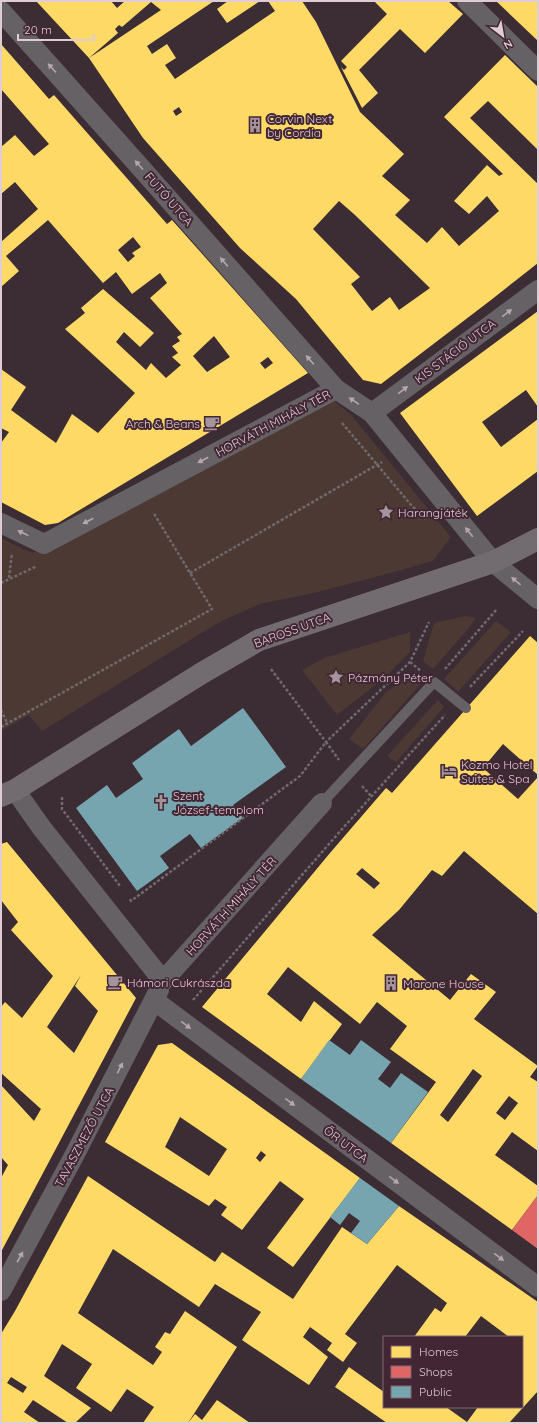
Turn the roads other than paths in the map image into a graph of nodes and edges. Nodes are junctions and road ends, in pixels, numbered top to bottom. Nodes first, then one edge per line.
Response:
1 (467, 1) edge
2 (1, 11) edge
3 (538, 71) edge
4 (538, 290) edge
5 (336, 389) junction
6 (372, 413) junction
7 (1, 523) edge
8 (538, 539) edge
9 (493, 562) junction
10 (538, 599) edge
11 (466, 708) dead end
12 (8, 793) edge
13 (322, 803) joint
14 (164, 981) junction
15 (154, 1001) junction
16 (538, 1287) edge
17 (1, 1291) edge

1 - 3 street
5 -> 2 street, FUTÓ UTCA
6 -> 4 street, KIS STÁCIÓ UTCA
6 -> 5 street, HORVÁTH MIHÁLY TÉR
5 -> 7 street, HORVÁTH MIHÁLY TÉR
9 -> 6 street, HORVÁTH MIHÁLY TÉR
8 - 9 street, BAROSS UTCA
10 -> 9 street, HORVÁTH MIHÁLY TÉR
9 - 12 street, BAROSS UTCA
11 - 13 lane, HORVÁTH MIHÁLY TÉR
12 - 14 street
13 - 14 street, HORVÁTH MIHÁLY TÉR
14 - 15 street, TAVASZMEZŐ UTCA
15 -> 16 street, ŐR UTCA
17 -> 15 street, TAVASZMEZŐ UTCA

